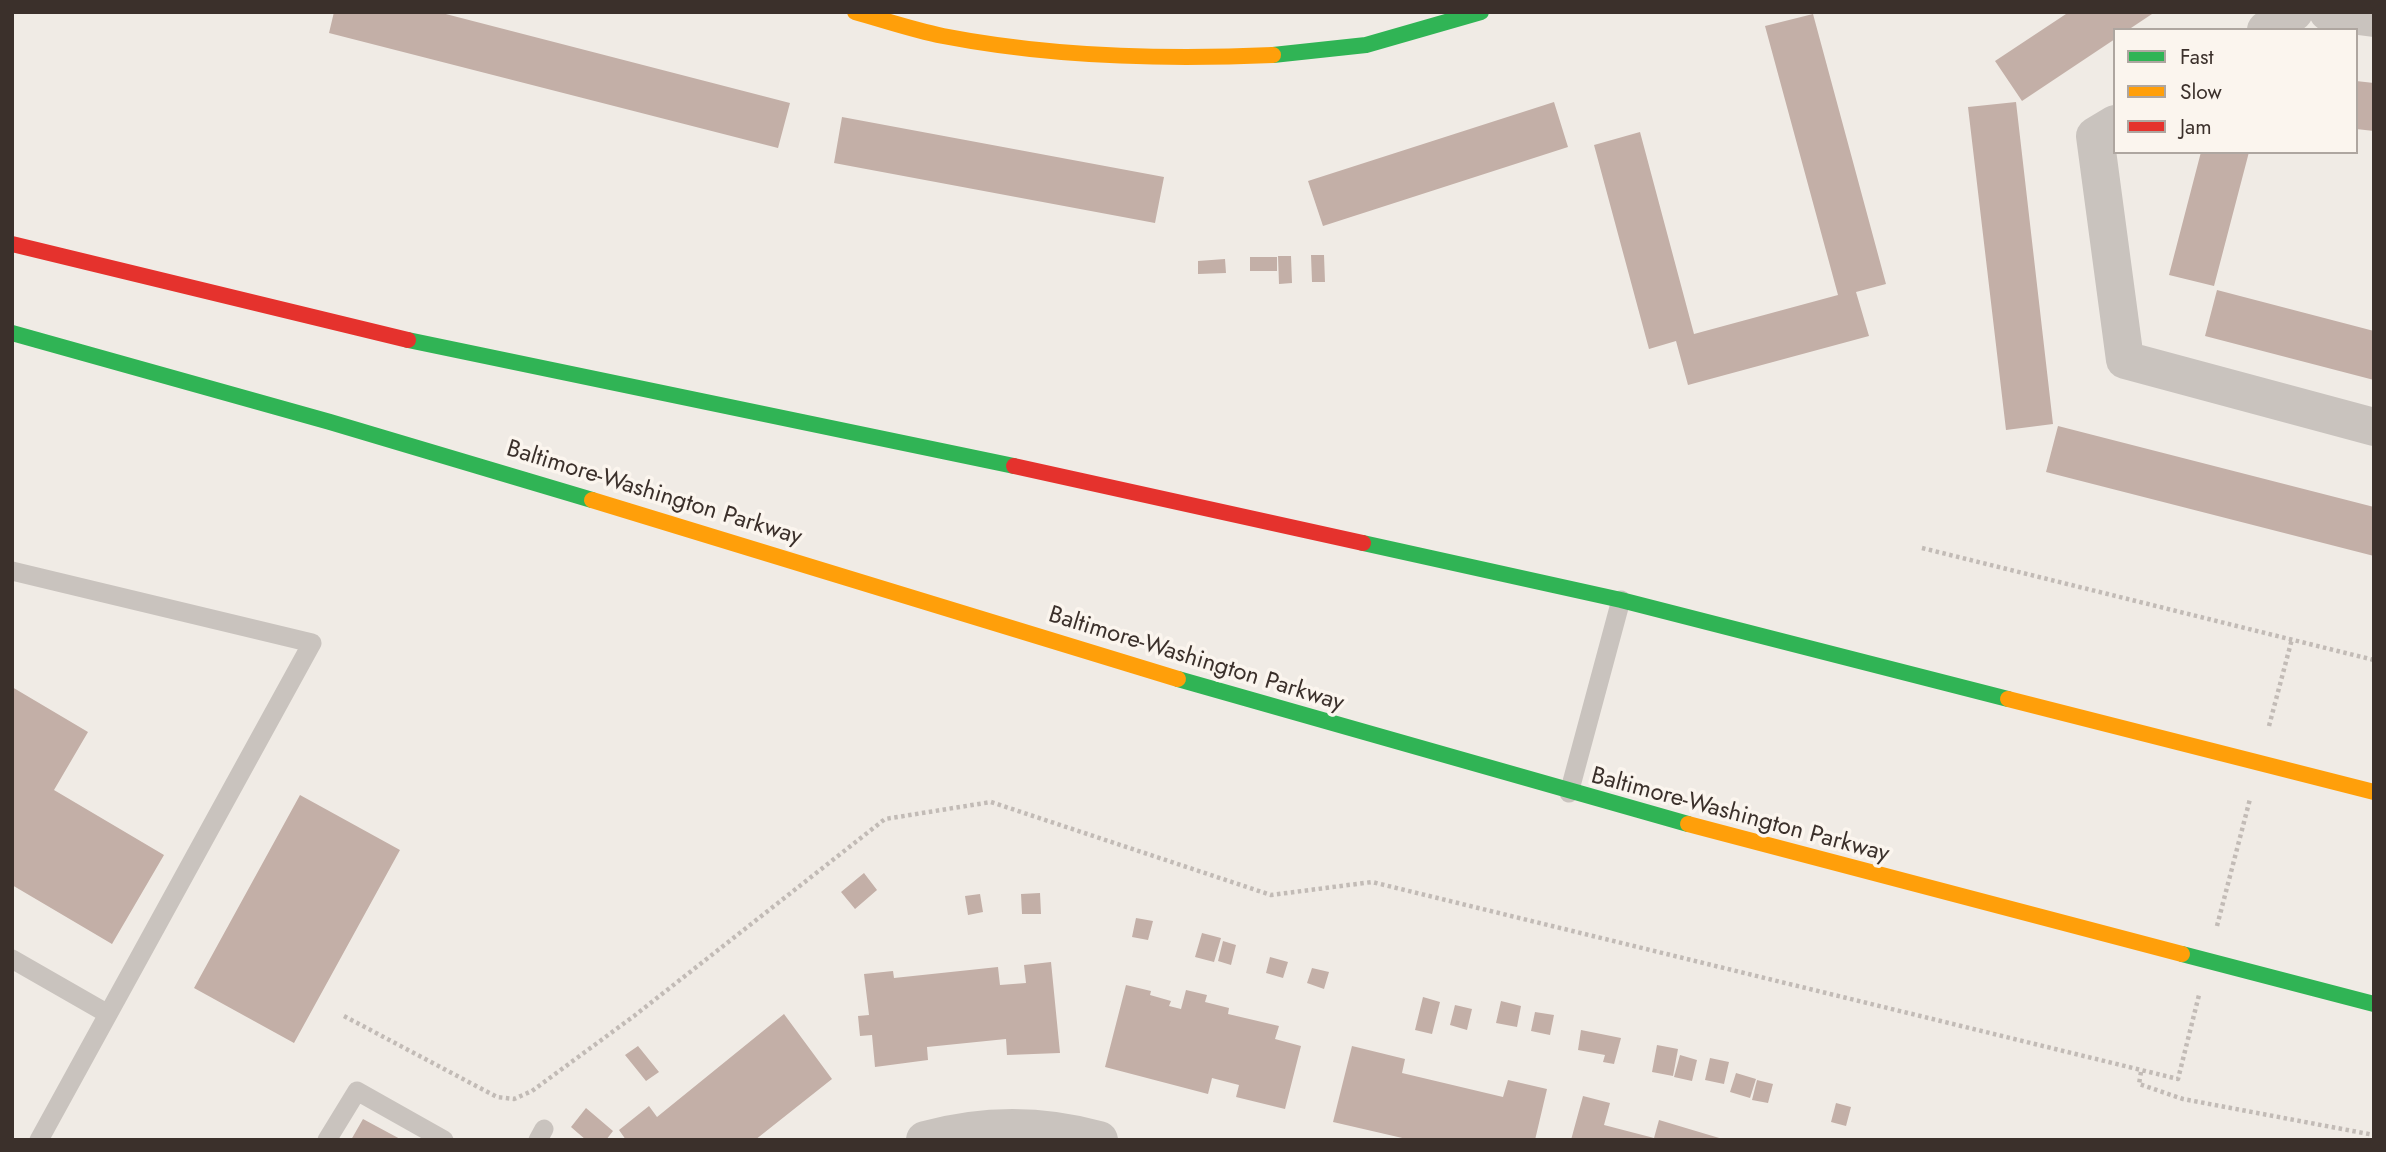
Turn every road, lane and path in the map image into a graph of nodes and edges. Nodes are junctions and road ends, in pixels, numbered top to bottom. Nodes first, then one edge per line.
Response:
1 (855, 12) edge
2 (1481, 12) edge
3 (2294, 12) edge
4 (2328, 12) edge
5 (2374, 18) edge
6 (2269, 28) edge
7 (2113, 125) edge
8 (12, 244) edge
9 (12, 332) edge
10 (2374, 427) edge
11 (1922, 548) dead end
12 (12, 571) edge
13 (1621, 600) junction
14 (2292, 639) junction
15 (2374, 660) edge
16 (2267, 732) dead end
17 (2254, 785) dead end
18 (2374, 792) edge
19 (1569, 793) junction
20 (2216, 932) dead end
21 (12, 960) edge
22 (2202, 986) dead end
23 (2374, 1004) edge
24 (108, 1014) junction
25 (344, 1016) dead end
26 (2141, 1072) junction
27 (2374, 1135) edge
28 (39, 1140) edge
29 (327, 1140) edge
30 (444, 1140) edge
31 (925, 1140) edge
32 (1099, 1140) edge

1 - 2 main road
3 - 6 street
4 - 5 street
7 - 10 street
8 - 13 main road
9 - 19 main road, Baltimore-Washington Parkway
11 - 14 path
12 - 24 lane
13 - 18 main road
13 - 19 lane
14 - 15 path
14 - 16 path
17 - 20 path
19 - 23 main road, Baltimore-Washington Parkway
21 - 24 lane
22 - 26 path
24 - 28 lane
25 - 26 path
26 - 27 path
29 - 30 lane
31 - 32 street

